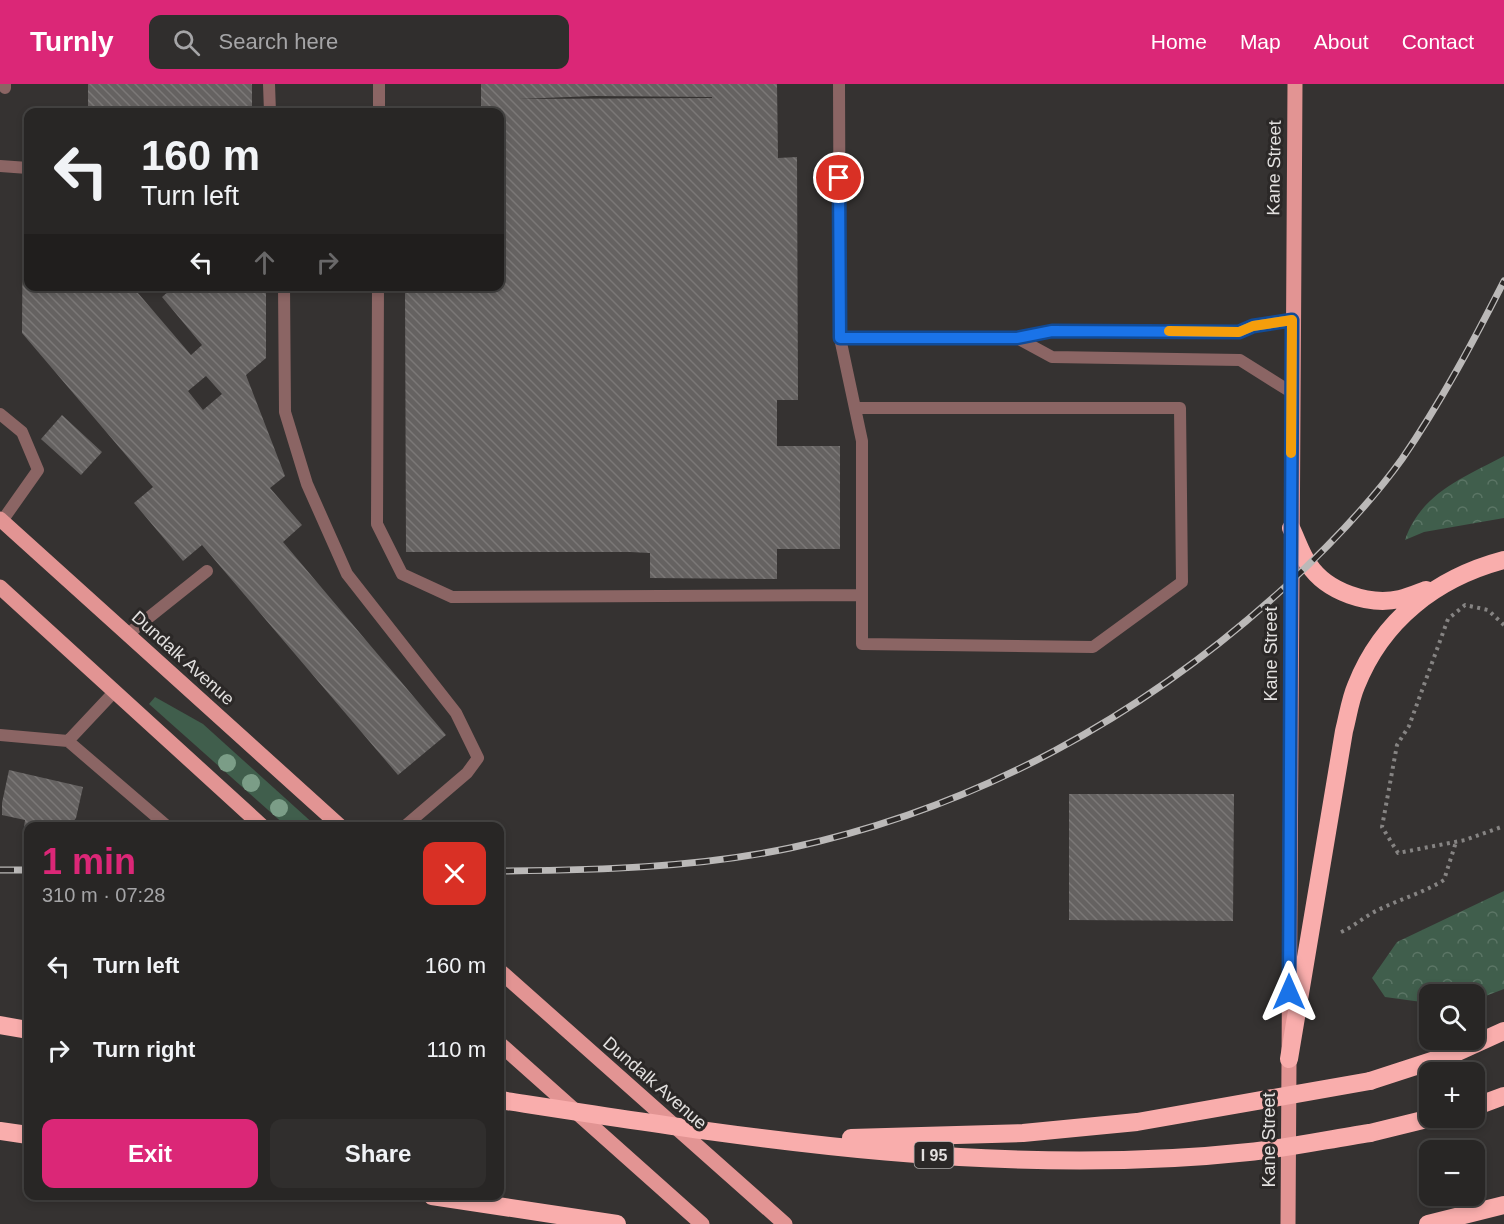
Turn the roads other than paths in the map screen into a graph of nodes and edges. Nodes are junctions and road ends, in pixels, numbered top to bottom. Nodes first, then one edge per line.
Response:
1 (269, 84) edge
2 (379, 84) edge
3 (839, 84) edge
4 (1295, 84) edge
5 (270, 108) edge
6 (379, 108) edge
7 (0, 166) edge
8 (24, 168) edge
9 (284, 291) edge
10 (378, 291) edge
11 (1292, 320) junction
12 (840, 338) junction
13 (1017, 338) junction
14 (1291, 392) junction
15 (855, 408) junction
16 (0, 414) edge
17 (1, 520) edge
18 (1291, 528) junction
19 (1504, 560) edge
20 (207, 571) dead end
21 (0, 587) edge
22 (1436, 587) junction
23 (861, 595) junction
24 (128, 634) junction
25 (115, 691) junction
26 (0, 735) edge
27 (68, 741) junction
28 (162, 822) edge
29 (258, 822) edge
30 (336, 822) edge
31 (410, 822) edge
32 (504, 975) edge
33 (0, 1025) edge
34 (24, 1029) edge
35 (1504, 1031) edge
36 (504, 1048) edge
37 (1289, 1059) junction
38 (1504, 1096) edge
39 (504, 1101) edge
40 (1485, 1103) edge
41 (1419, 1121) edge
42 (0, 1131) edge
43 (24, 1134) edge
44 (744, 1137) junction
45 (463, 1200) edge
46 (1504, 1205) edge
47 (618, 1224) edge
48 (702, 1224) edge
49 (785, 1224) edge
50 (1288, 1224) edge
51 (1428, 1224) edge

1 - 5 lane
2 - 6 lane
3 - 12 lane
4 - 11 main road, Kane Street
7 - 8 lane
9 - 31 lane
10 - 23 lane
11 - 13 lane
11 - 14 main road, Kane Street
12 - 13 lane
12 - 15 lane
13 - 14 lane
14 - 18 main road, Kane Street
15 - 23 lane
15 - 23 lane
16 - 17 lane
17 - 24 main road, Dundalk Avenue
18 - 22 highway
18 - 37 main road, Kane Street
19 - 22 highway
20 - 24 lane
21 - 25 main road
22 - 37 highway
24 - 30 main road, Dundalk Avenue
25 - 27 lane
25 - 29 main road
26 - 27 lane
27 - 28 lane
32 - 49 main road, Dundalk Avenue
33 - 34 highway
35 - 44 highway, bridge
36 - 48 main road
37 - 50 main road, Kane Street
38 - 40 highway
39 - 44 highway, I 95, bridge
41 - 44 highway, I 95, bridge
42 - 43 highway
45 - 47 highway
46 - 51 highway

